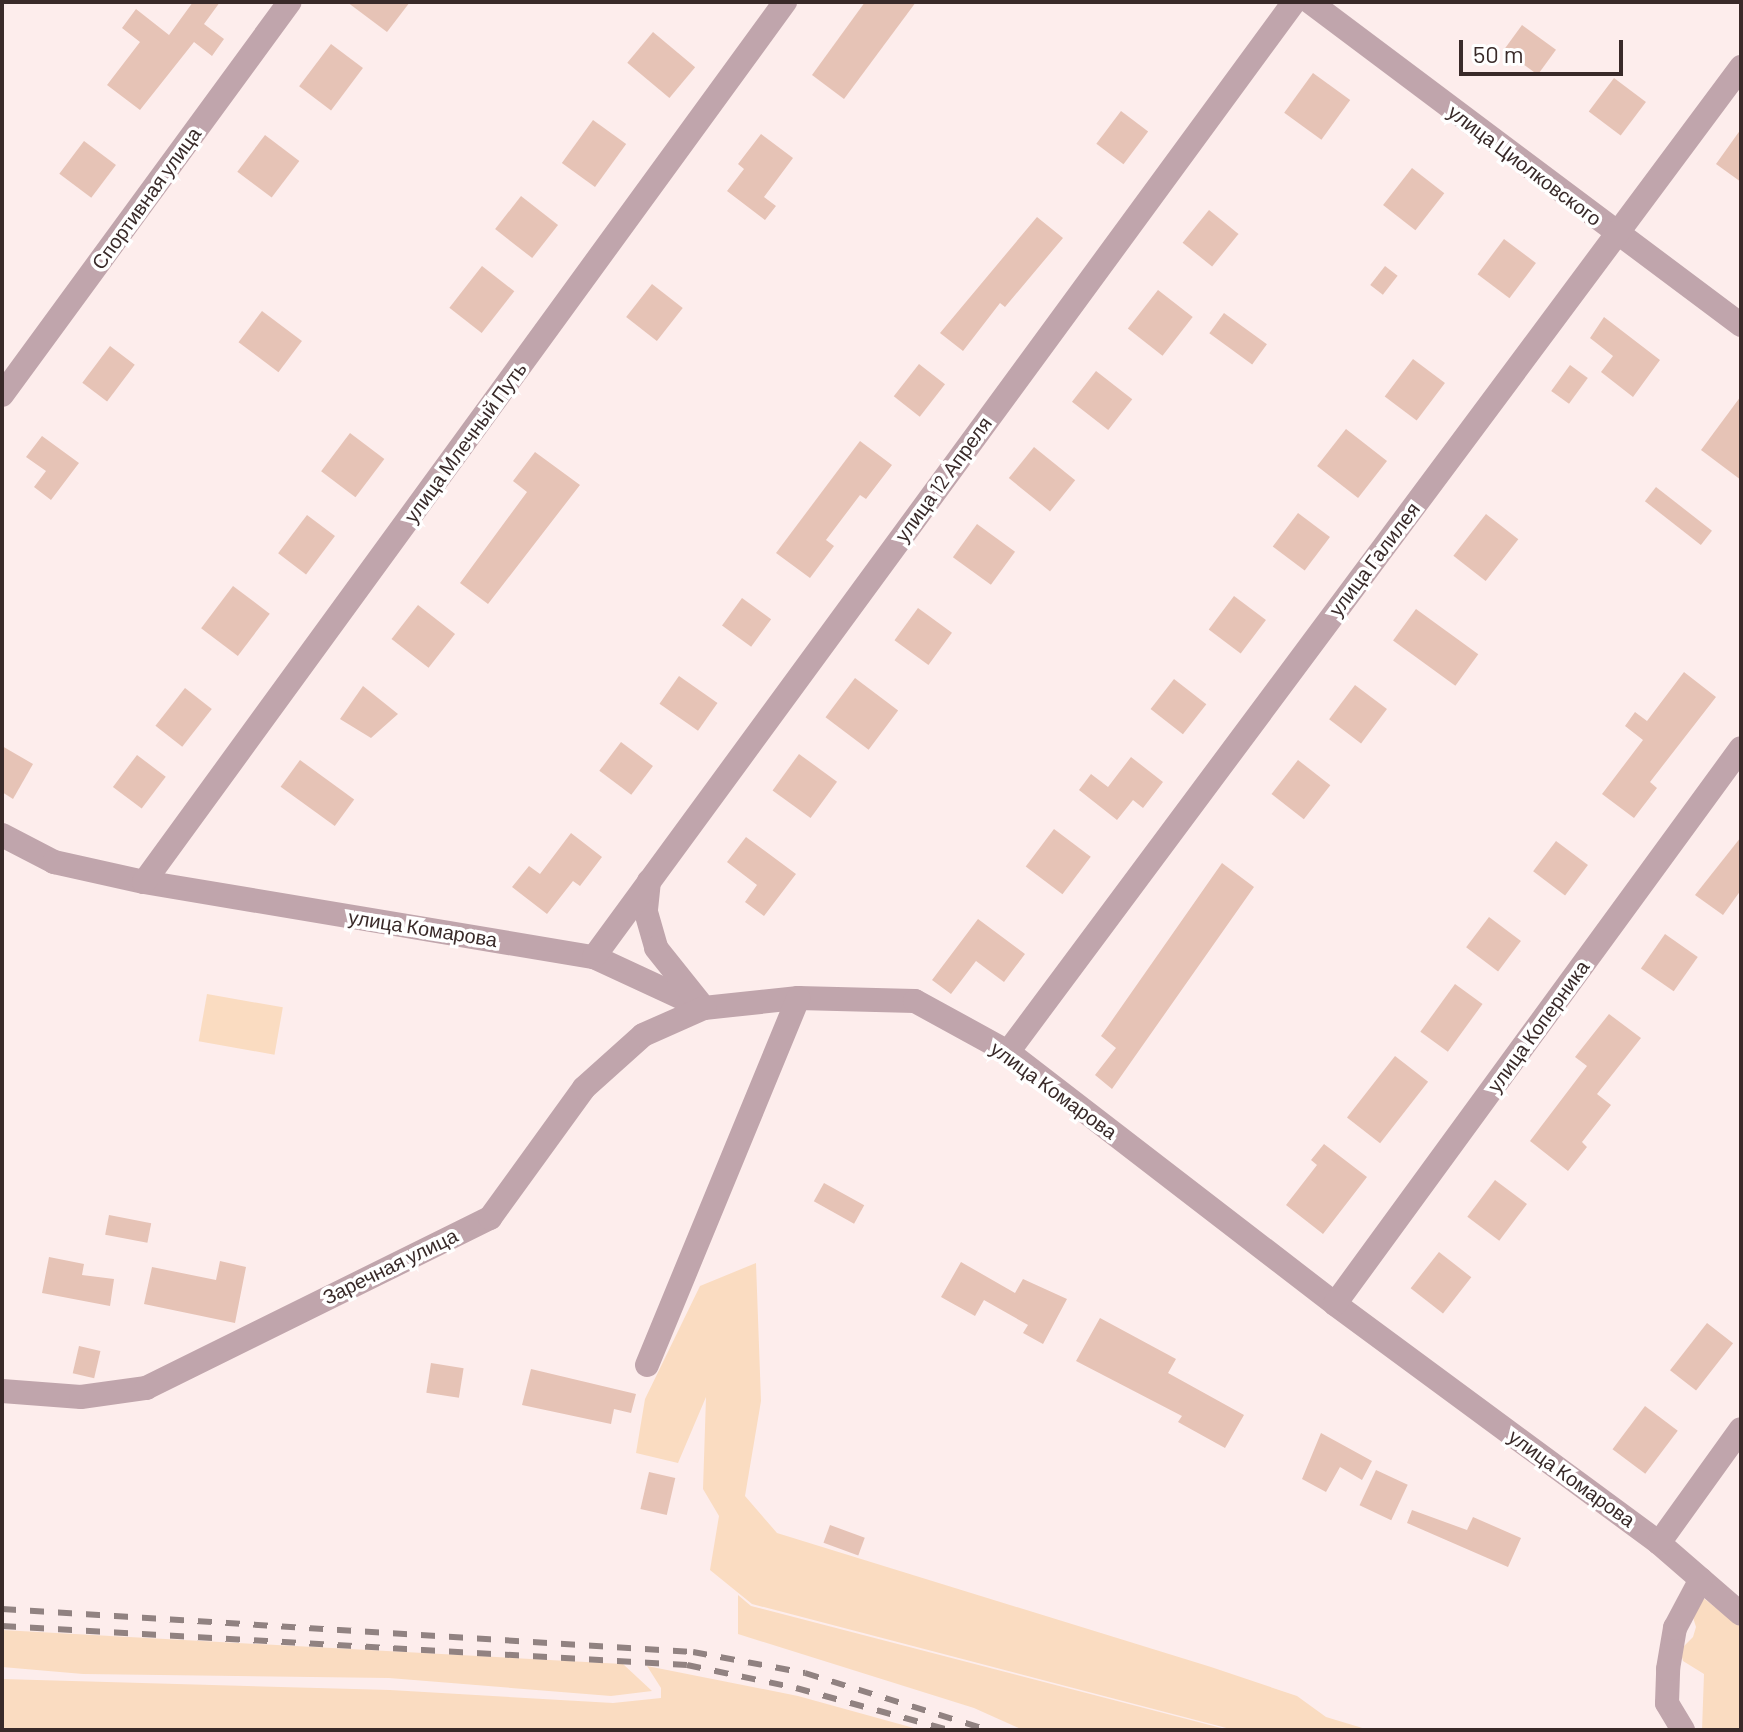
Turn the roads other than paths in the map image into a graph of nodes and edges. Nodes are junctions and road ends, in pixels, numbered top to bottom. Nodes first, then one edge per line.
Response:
1 (290, 2) edge
2 (785, 2) edge
3 (1294, 2) edge
4 (1310, 2) edge
5 (1741, 67) edge
6 (1616, 234) junction
7 (1741, 325) edge
8 (2, 395) edge
9 (1741, 748) edge
10 (2, 835) edge
11 (650, 878) junction
12 (144, 882) junction
13 (594, 957) junction
14 (798, 998) junction
15 (704, 1008) junction
16 (1008, 1052) junction
17 (1335, 1304) junction
18 (647, 1365) dead end
19 (2, 1391) edge
20 (1741, 1429) edge
21 (1659, 1543) junction
22 (1701, 1579) junction
23 (1741, 1614) edge
24 (1683, 1730) edge

1 - 8 street, Спортивная улица
2 - 12 street, улица Млечный Путь
3 - 11 street, улица 12 Апреля
4 - 6 street, улица Циолковского
5 - 6 street, улица Галилея
6 - 7 street, улица Циолковского
6 - 16 street, улица Галилея
9 - 17 street, улица Коперника
10 - 12 street, улица Комарова
11 - 13 street, улица 12 Апреля
11 - 15 street
12 - 13 street, улица Комарова
13 - 15 street, улица Комарова
14 - 15 street, улица Комарова
14 - 16 street, улица Комарова
14 - 18 street
15 - 19 street, Заречная улица
16 - 17 street, улица Комарова
17 - 21 street, улица Комарова
20 - 21 street
21 - 22 street, улица Комарова
22 - 23 street, улица Комарова
22 - 24 street

